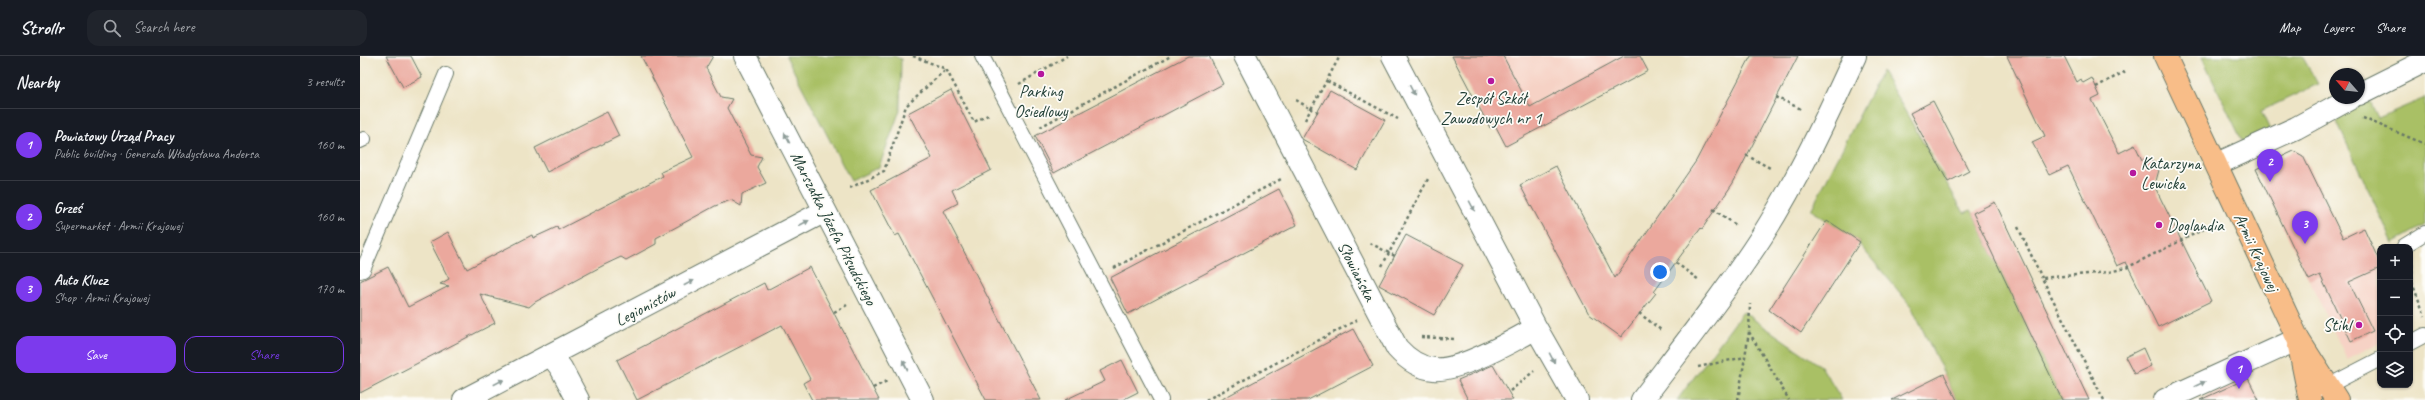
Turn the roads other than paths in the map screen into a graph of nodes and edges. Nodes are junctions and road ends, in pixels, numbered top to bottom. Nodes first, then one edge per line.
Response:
1 (744, 56) edge
2 (982, 56) edge
3 (1245, 56) edge
4 (1393, 56) edge
5 (1856, 56) edge
6 (2166, 56) edge
7 (2425, 62) edge
8 (446, 74) dead end
9 (2365, 91) edge
10 (2339, 104) edge
11 (2217, 164) junction
12 (825, 211) junction
13 (360, 271) edge
14 (1536, 328) junction
15 (2425, 335) edge
16 (2298, 339) junction
17 (2413, 341) edge
18 (551, 355) junction
19 (2377, 361) edge
20 (2334, 393) edge
21 (2309, 398) edge
22 (464, 400) edge
23 (578, 400) edge
24 (923, 400) edge
25 (1161, 400) edge
26 (1577, 400) edge
27 (1642, 400) edge
28 (2165, 400) edge

12 -> 1 street, Marszałka Józefa Piłsudskiego
2 - 25 lane
3 - 14 street, Słowiańska
4 -> 14 street
5 - 27 street
6 - 11 main road, Armii Krajowej
7 - 9 street
8 - 13 lane
10 - 11 street
11 - 16 main road, Armii Krajowej
18 -> 12 street, Legionistów
24 -> 12 street, Marszałka Józefa Piłsudskiego
14 -> 26 street
15 - 17 lane
16 - 20 main road, Armii Krajowej
16 - 21 main road, Armii Krajowej
28 -> 16 street
22 -> 18 street, Legionistów
18 - 23 street
19 - 20 lane
20 - 21 lane

